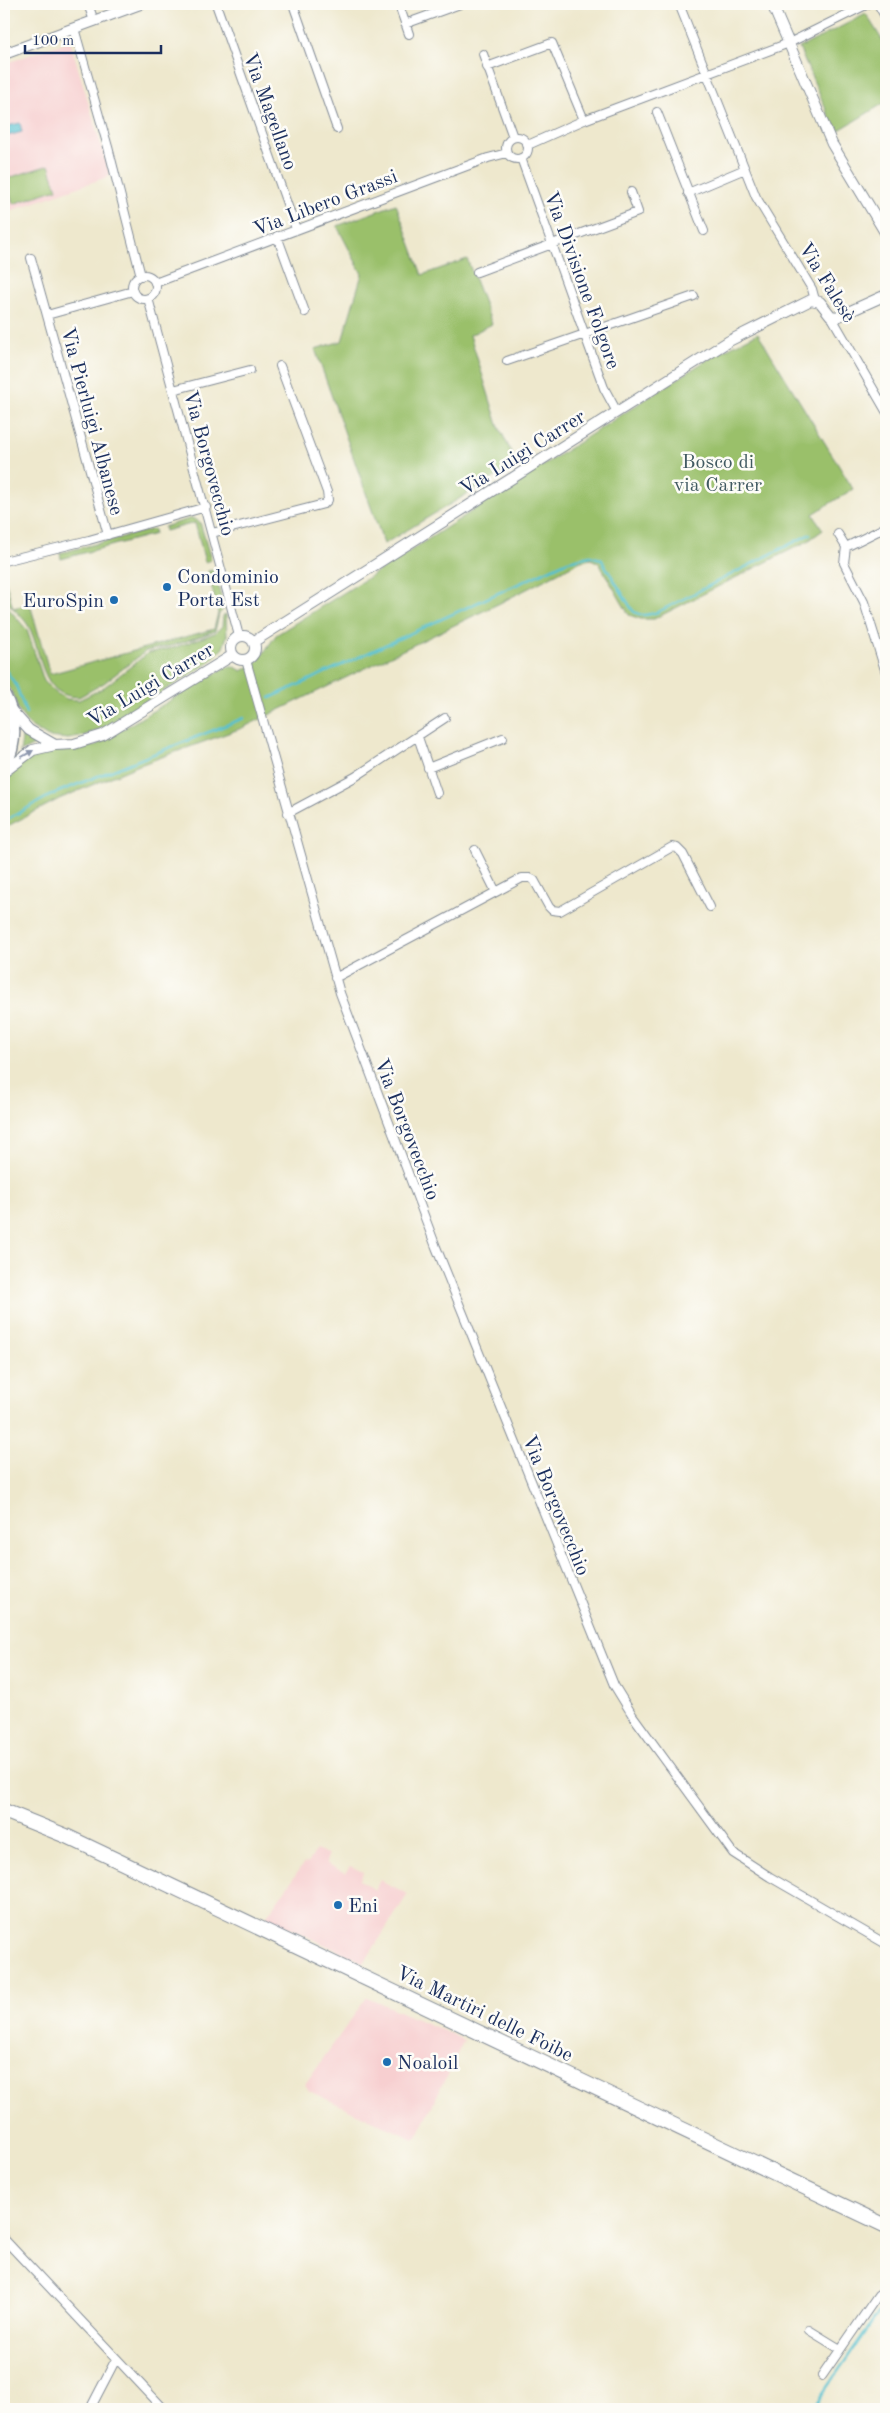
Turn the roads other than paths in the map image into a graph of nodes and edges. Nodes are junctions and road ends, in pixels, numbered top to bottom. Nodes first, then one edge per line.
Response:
1 (88, 4) edge
2 (140, 4) edge
3 (216, 4) edge
4 (293, 4) edge
5 (460, 4) edge
6 (680, 4) edge
7 (772, 4) edge
8 (868, 4) edge
9 (878, 4) edge
10 (400, 11) dead end
11 (886, 18) edge
12 (94, 21) junction
13 (405, 24) junction
14 (74, 28) junction
15 (409, 34) dead end
16 (789, 43) junction
17 (4, 54) edge
18 (483, 54) dead end
19 (488, 67) junction
20 (707, 73) junction
21 (657, 112) dead end
22 (584, 120) junction
23 (337, 129) dead end
24 (513, 137) junction
25 (528, 145) junction
26 (507, 153) junction
27 (521, 158) junction
28 (745, 169) junction
29 (631, 192) dead end
30 (688, 192) junction
31 (296, 229) junction
32 (704, 231) dead end
33 (886, 234) edge
34 (277, 236) junction
35 (554, 244) junction
36 (31, 258) dead end
37 (478, 272) dead end
38 (141, 276) junction
39 (155, 284) junction
40 (133, 291) junction
41 (886, 295) edge
42 (694, 296) dead end
43 (148, 298) junction
44 (815, 300) junction
45 (305, 312) dead end
46 (47, 315) junction
47 (831, 316) junction
48 (586, 334) junction
49 (507, 361) dead end
50 (280, 366) dead end
51 (250, 370) dead end
52 (173, 390) junction
53 (886, 411) edge
54 (617, 412) junction
55 (206, 507) junction
56 (886, 527) edge
57 (212, 533) junction
58 (838, 534) dead end
59 (108, 535) junction
60 (846, 547) junction
61 (4, 561) edge
62 (239, 636) junction
63 (253, 642) junction
64 (233, 655) junction
65 (246, 660) junction
66 (886, 672) edge
67 (4, 694) edge
68 (11, 710) junction
69 (445, 718) dead end
70 (418, 737) junction
71 (503, 738) dead end
72 (55, 744) junction
73 (428, 768) junction
74 (4, 771) edge
75 (437, 793) dead end
76 (288, 813) junction
77 (475, 850) dead end
78 (496, 892) junction
79 (710, 907) dead end
80 (335, 978) junction
81 (4, 1802) edge
82 (4, 1812) edge
83 (66, 1836) junction
84 (886, 1944) edge
85 (886, 2226) edge
86 (4, 2238) edge
87 (886, 2289) edge
88 (809, 2330) dead end
89 (840, 2349) junction
90 (116, 2358) junction
91 (822, 2376) dead end
92 (90, 2409) edge
93 (164, 2409) edge

1 - 12 street
2 - 12 street
3 - 31 street, Via Magellano
4 - 23 street
5 - 13 street
6 - 20 street, Via Falesè
7 - 16 street
8 - 16 street
9 - 11 street
10 - 13 street
12 - 14 street
13 - 15 street
14 - 17 street
14 - 38 street
16 - 20 street
16 - 33 street
18 - 19 street
19 - 22 street
19 - 24 street
20 - 22 street
20 - 28 street, Via Falesè
21 - 30 street
22 - 25 street
24 - 25 street
24 - 26 street
25 - 27 street
26 - 27 street
26 - 31 street, Via Libero Grassi
27 - 35 street, Via Divisione Folgore
28 - 30 street
28 - 44 street, Via Falesè
29 - 35 street
30 - 32 street
31 - 34 street, Via Libero Grassi
34 - 39 street, Via Libero Grassi
34 - 45 street
35 - 37 street
35 - 48 street, Via Divisione Folgore
36 - 46 street, Via Pierluigi Albanese
38 - 39 street
38 - 40 street
39 - 43 street
40 - 43 street
40 - 46 street, Via Pierluigi Albanese
41 - 47 street
42 - 48 street
43 - 52 street, Via Borgovecchio
44 - 47 street, Via Falesè
44 - 54 street, Via Luigi Carrer
46 - 59 street, Via Pierluigi Albanese
47 - 53 street, Via Falesè
48 - 49 street
48 - 54 street, Via Divisione Folgore
50 - 57 street
51 - 52 street
52 - 55 street, Via Borgovecchio
54 - 63 street, Via Luigi Carrer
55 - 57 street, Via Borgovecchio
55 - 59 street
56 - 60 street
57 - 62 street, Via Borgovecchio
58 - 60 street
59 - 61 street
60 - 66 street
62 - 63 street
62 - 64 street
63 - 65 street
64 - 65 street
64 - 72 street, Via Luigi Carrer
65 - 76 street, Via Borgovecchio
67 - 68 main road
68 - 72 street
68 - 74 main road
69 - 70 street
70 - 73 street
70 - 76 street
71 - 73 street
74 -> 72 street, Via Luigi Carrer
73 - 75 street
76 - 80 street, Via Borgovecchio
77 - 78 street
78 - 79 street
78 - 80 street
80 - 84 street, Via Borgovecchio
81 - 83 highway, Via Martiri delle Foibe
82 - 83 highway, Via Martiri delle Foibe
83 - 85 highway, Via Martiri delle Foibe
86 - 90 street
87 - 89 street
88 - 89 street
89 - 91 street
90 - 92 street
90 - 93 street

